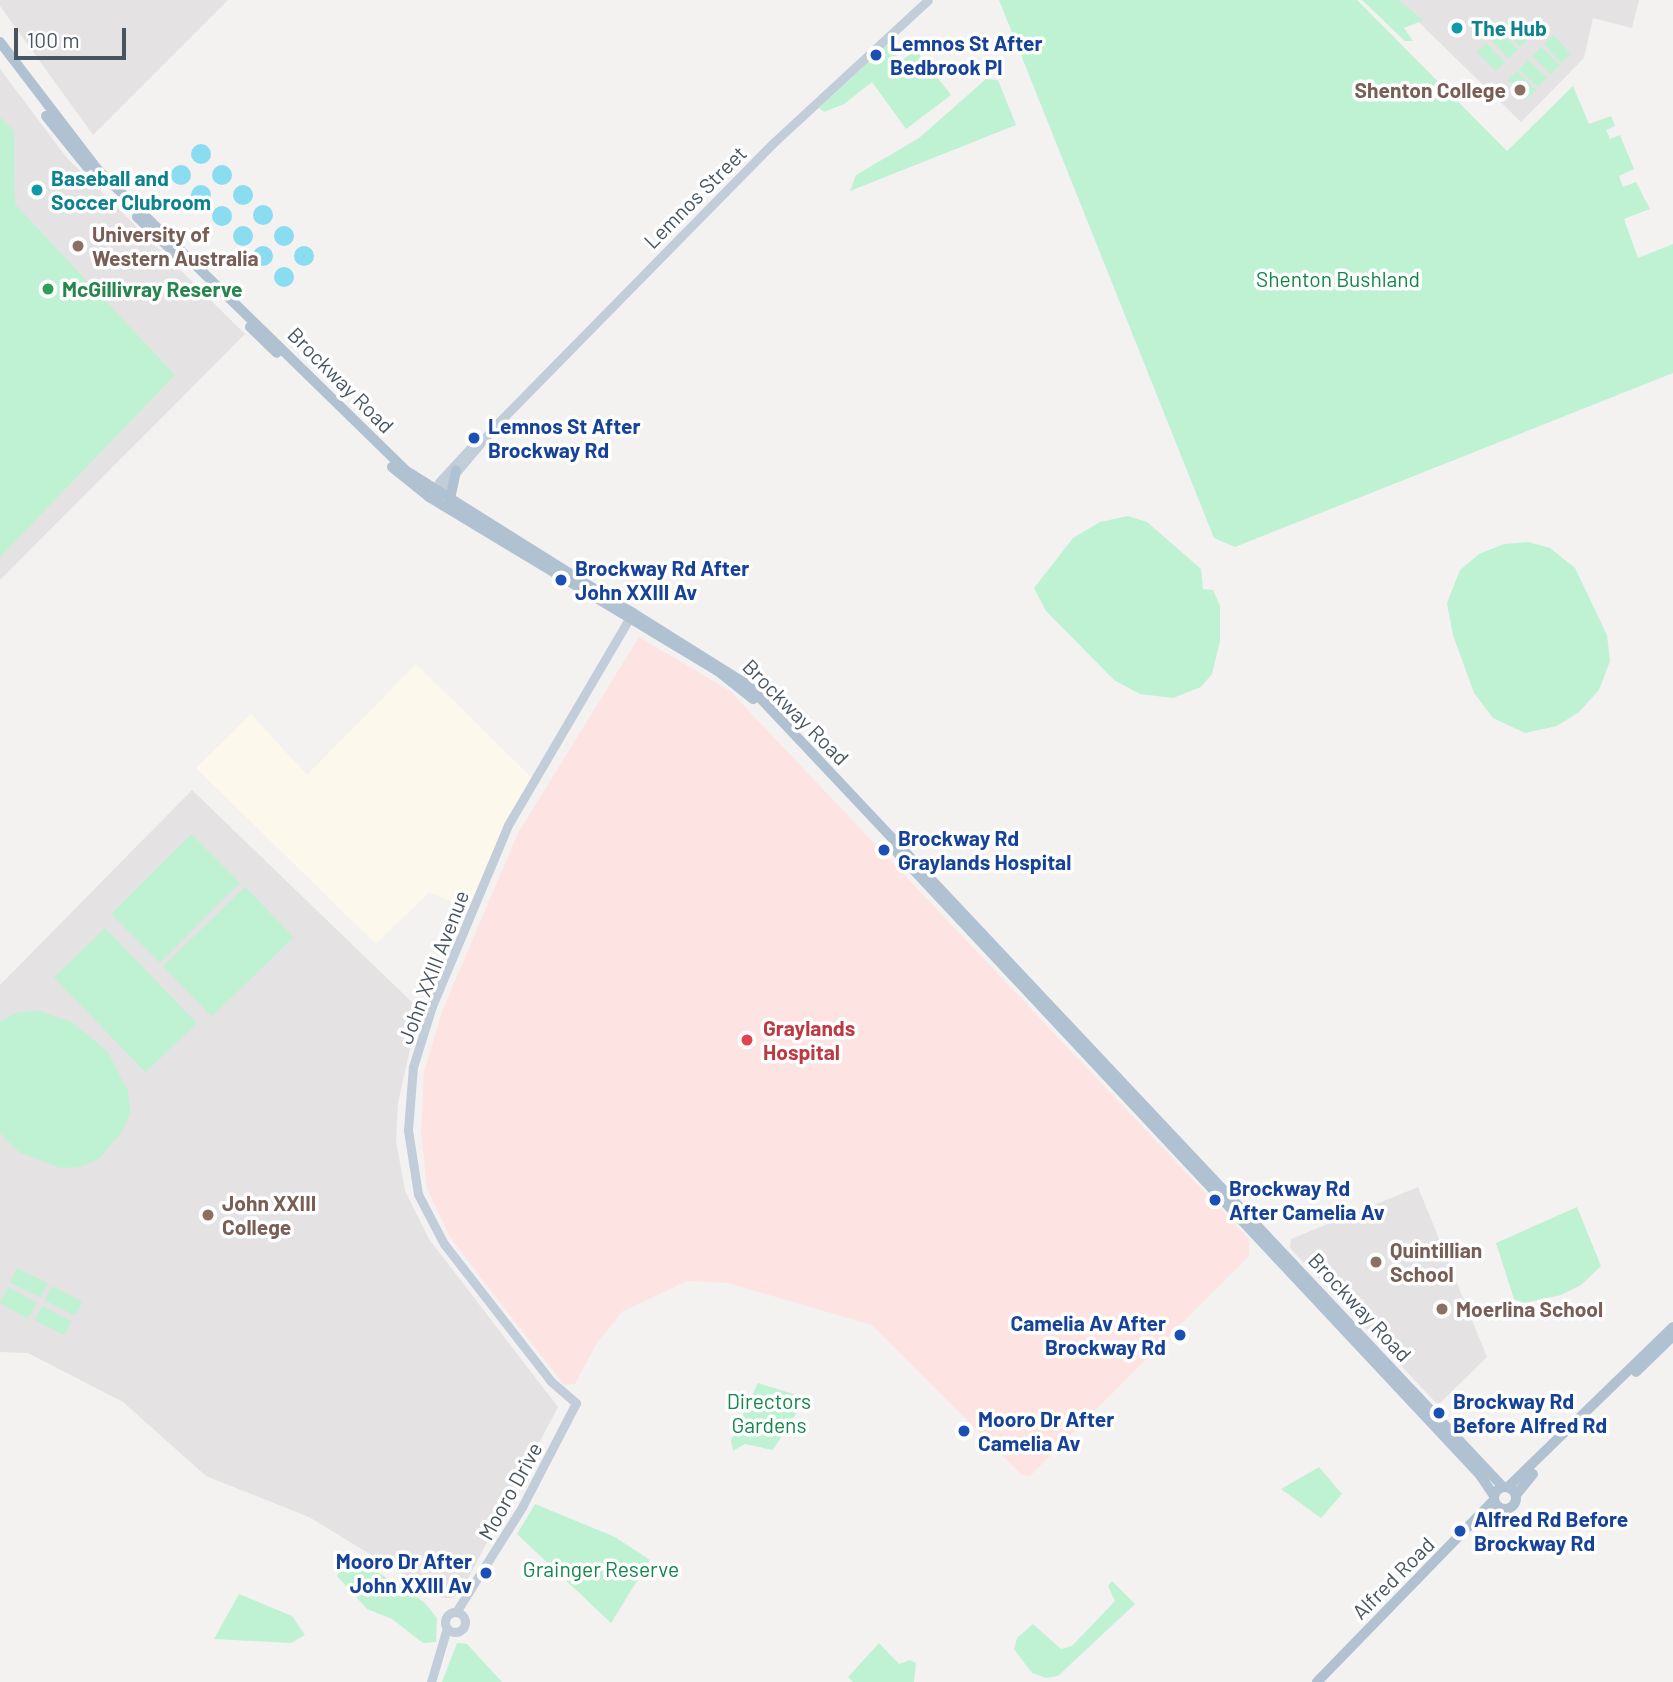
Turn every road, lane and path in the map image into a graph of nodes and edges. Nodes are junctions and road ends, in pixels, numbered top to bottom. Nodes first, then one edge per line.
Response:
1 (928, 0) edge
2 (0, 42) edge
3 (0, 53) edge
4 (494, 427) junction
5 (456, 471) junction
6 (434, 495) junction
7 (450, 499) junction
8 (632, 614) junction
9 (1673, 1327) edge
10 (1673, 1336) edge
11 (576, 1403) joint
12 (1509, 1490) junction
13 (1494, 1498) junction
14 (1501, 1509) junction
15 (470, 1594) junction
16 (456, 1612) junction
17 (465, 1619) junction
18 (451, 1630) junction
19 (431, 1682) edge
20 (1317, 1682) edge
21 (1325, 1682) edge

1 - 4 street, Lemnos Street
2 - 6 main road, Brockway Road
3 - 6 main road, Brockway Road
4 - 5 street, Lemnos Street
4 - 6 street, Lemnos Street
5 - 6 street, Lemnos Street
5 - 7 main road
6 - 7 main road, Brockway Road
6 - 8 main road, Brockway Road
7 - 8 main road, Brockway Road
8 - 11 street, John XXIII Avenue
8 - 12 main road, Brockway Road
8 - 13 main road, Brockway Road
9 - 12 main road, Alfred Road
10 - 12 main road, Alfred Road
11 - 15 street, Mooro Drive
12 - 13 main road, Alfred Road
12 - 14 main road, Alfred Road
13 - 14 main road
13 - 20 main road, Alfred Road
14 - 21 main road, Alfred Road
15 - 16 street, Mooro Drive
15 - 17 street, Mooro Drive
16 - 17 street
16 - 18 street, Mooro Drive
17 - 18 street, Mooro Drive
18 - 19 street, Mooro Drive

